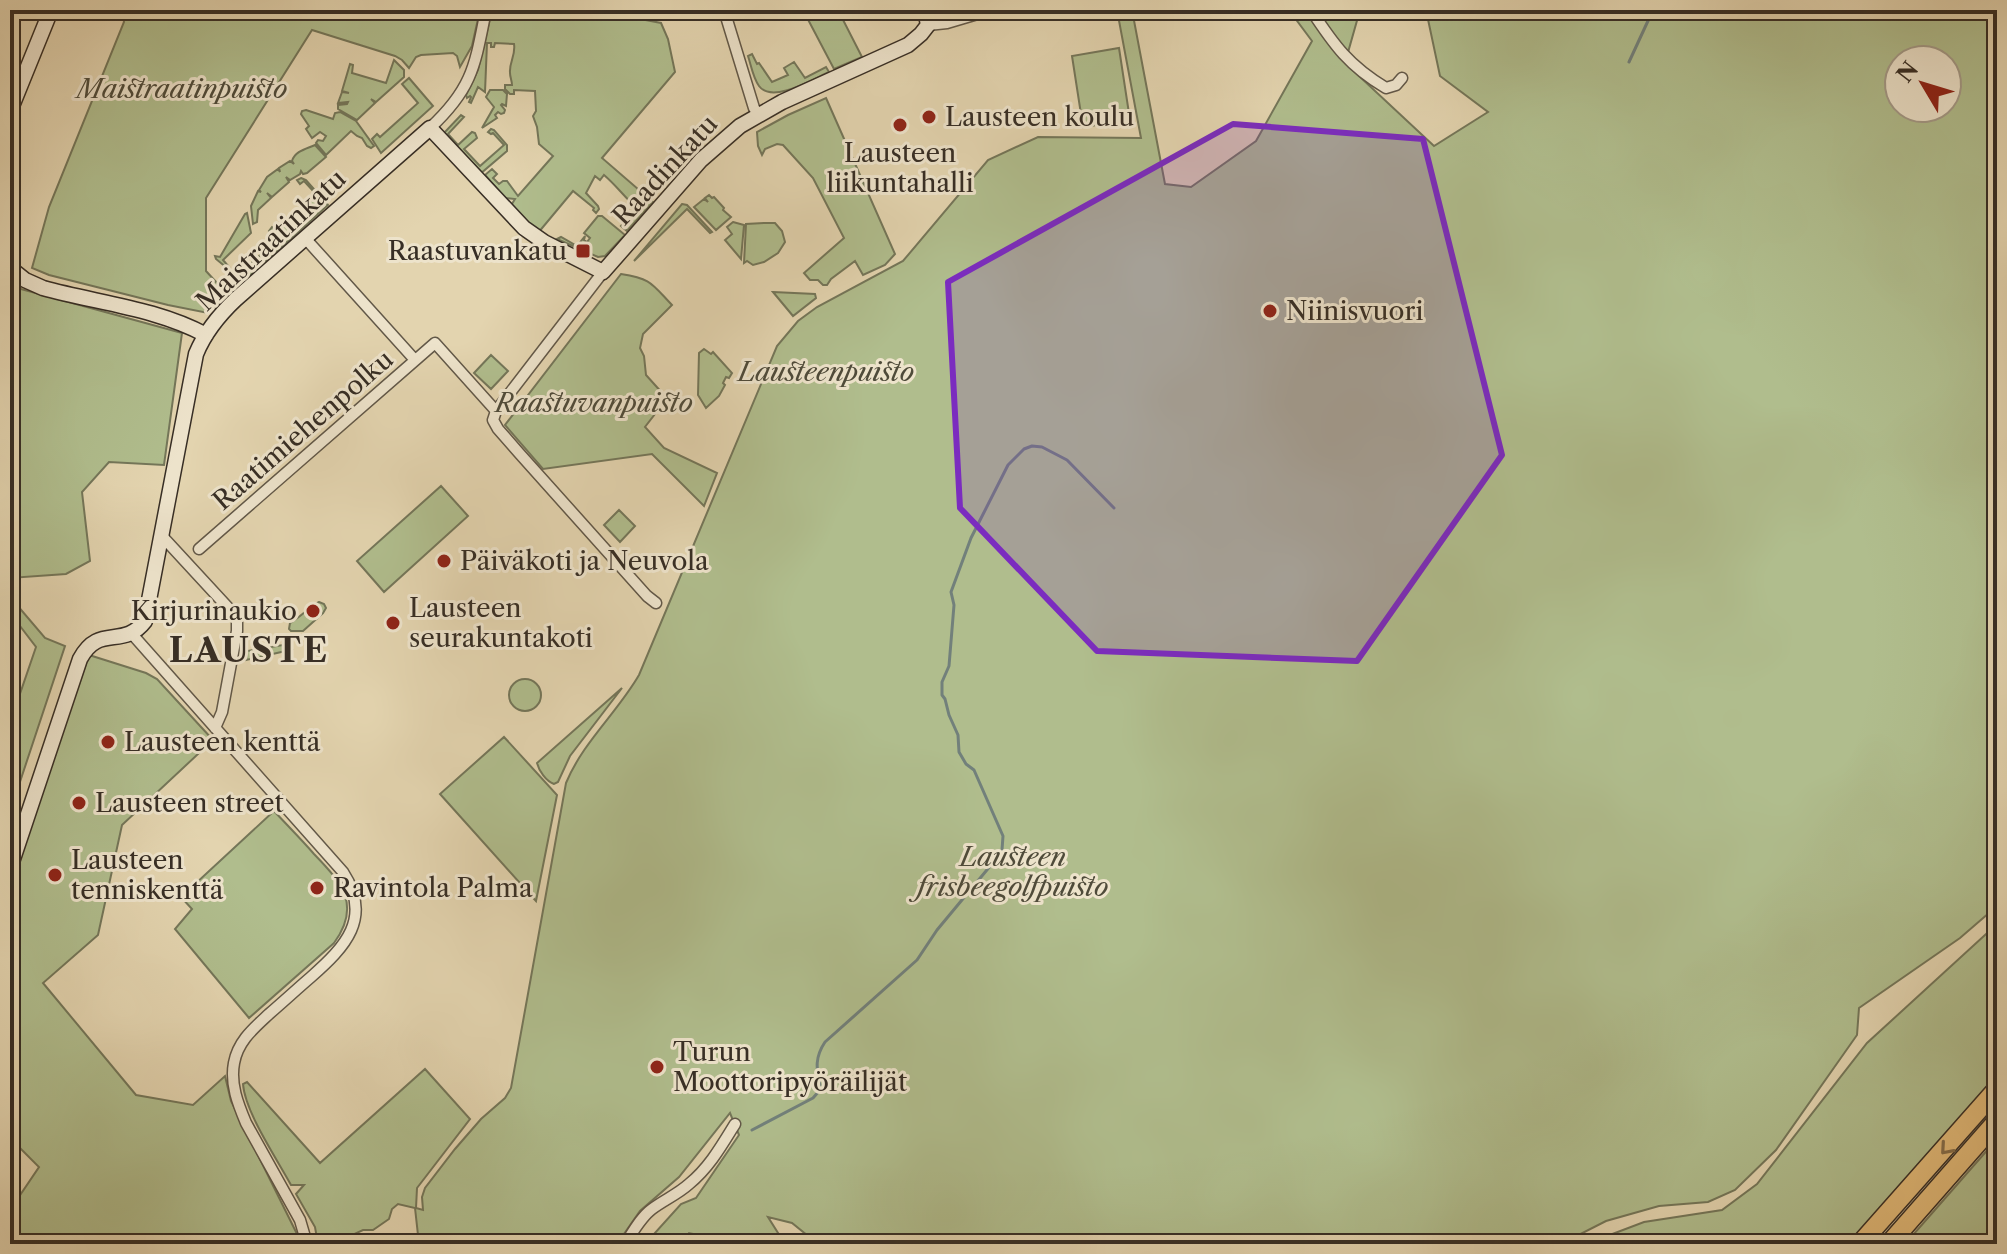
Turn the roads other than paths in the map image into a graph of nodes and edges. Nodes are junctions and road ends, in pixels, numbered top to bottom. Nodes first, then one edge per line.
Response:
1 (51, 10) edge
2 (486, 10) edge
3 (724, 10) edge
4 (991, 10) edge
5 (1198, 10) edge
6 (1215, 10) edge
7 (1311, 10) edge
8 (926, 18) edge
9 (1402, 78) dead end
10 (10, 111) edge
11 (758, 114) junction
12 (430, 128) junction
13 (305, 238) junction
14 (10, 268) edge
15 (603, 272) junction
16 (206, 335) junction
17 (415, 360) junction
18 (495, 414) junction
19 (161, 535) junction
20 (199, 549) dead end
21 (656, 603) dead end
22 (132, 634) junction
23 (215, 728) junction
24 (10, 868) edge
25 (1997, 1089) edge
26 (1997, 1121) edge
27 (735, 1124) dead end
28 (307, 1244) edge
29 (625, 1244) edge
30 (1860, 1244) edge
31 (1889, 1244) edge

1 - 10 street
2 - 12 street, Maistraatinkatu
3 - 11 street
4 - 8 street
5 - 6 street
7 - 9 street
8 - 11 street, Raadinkatu
11 - 15 street, Raadinkatu
12 - 13 street, Maistraatinkatu
12 - 15 street
13 - 16 street, Maistraatinkatu
13 - 17 street
14 - 16 street
15 - 18 street, Raadinkatu
16 - 19 street, Maistraatinkatu
17 - 18 street, Raatimiehenpolku
17 - 20 street, Raatimiehenpolku
18 - 21 street
19 - 22 street, Maistraatinkatu
19 - 23 street
22 - 23 street
22 - 24 street
23 - 28 street
25 -> 30 highway
26 - 31 highway
27 - 29 street

